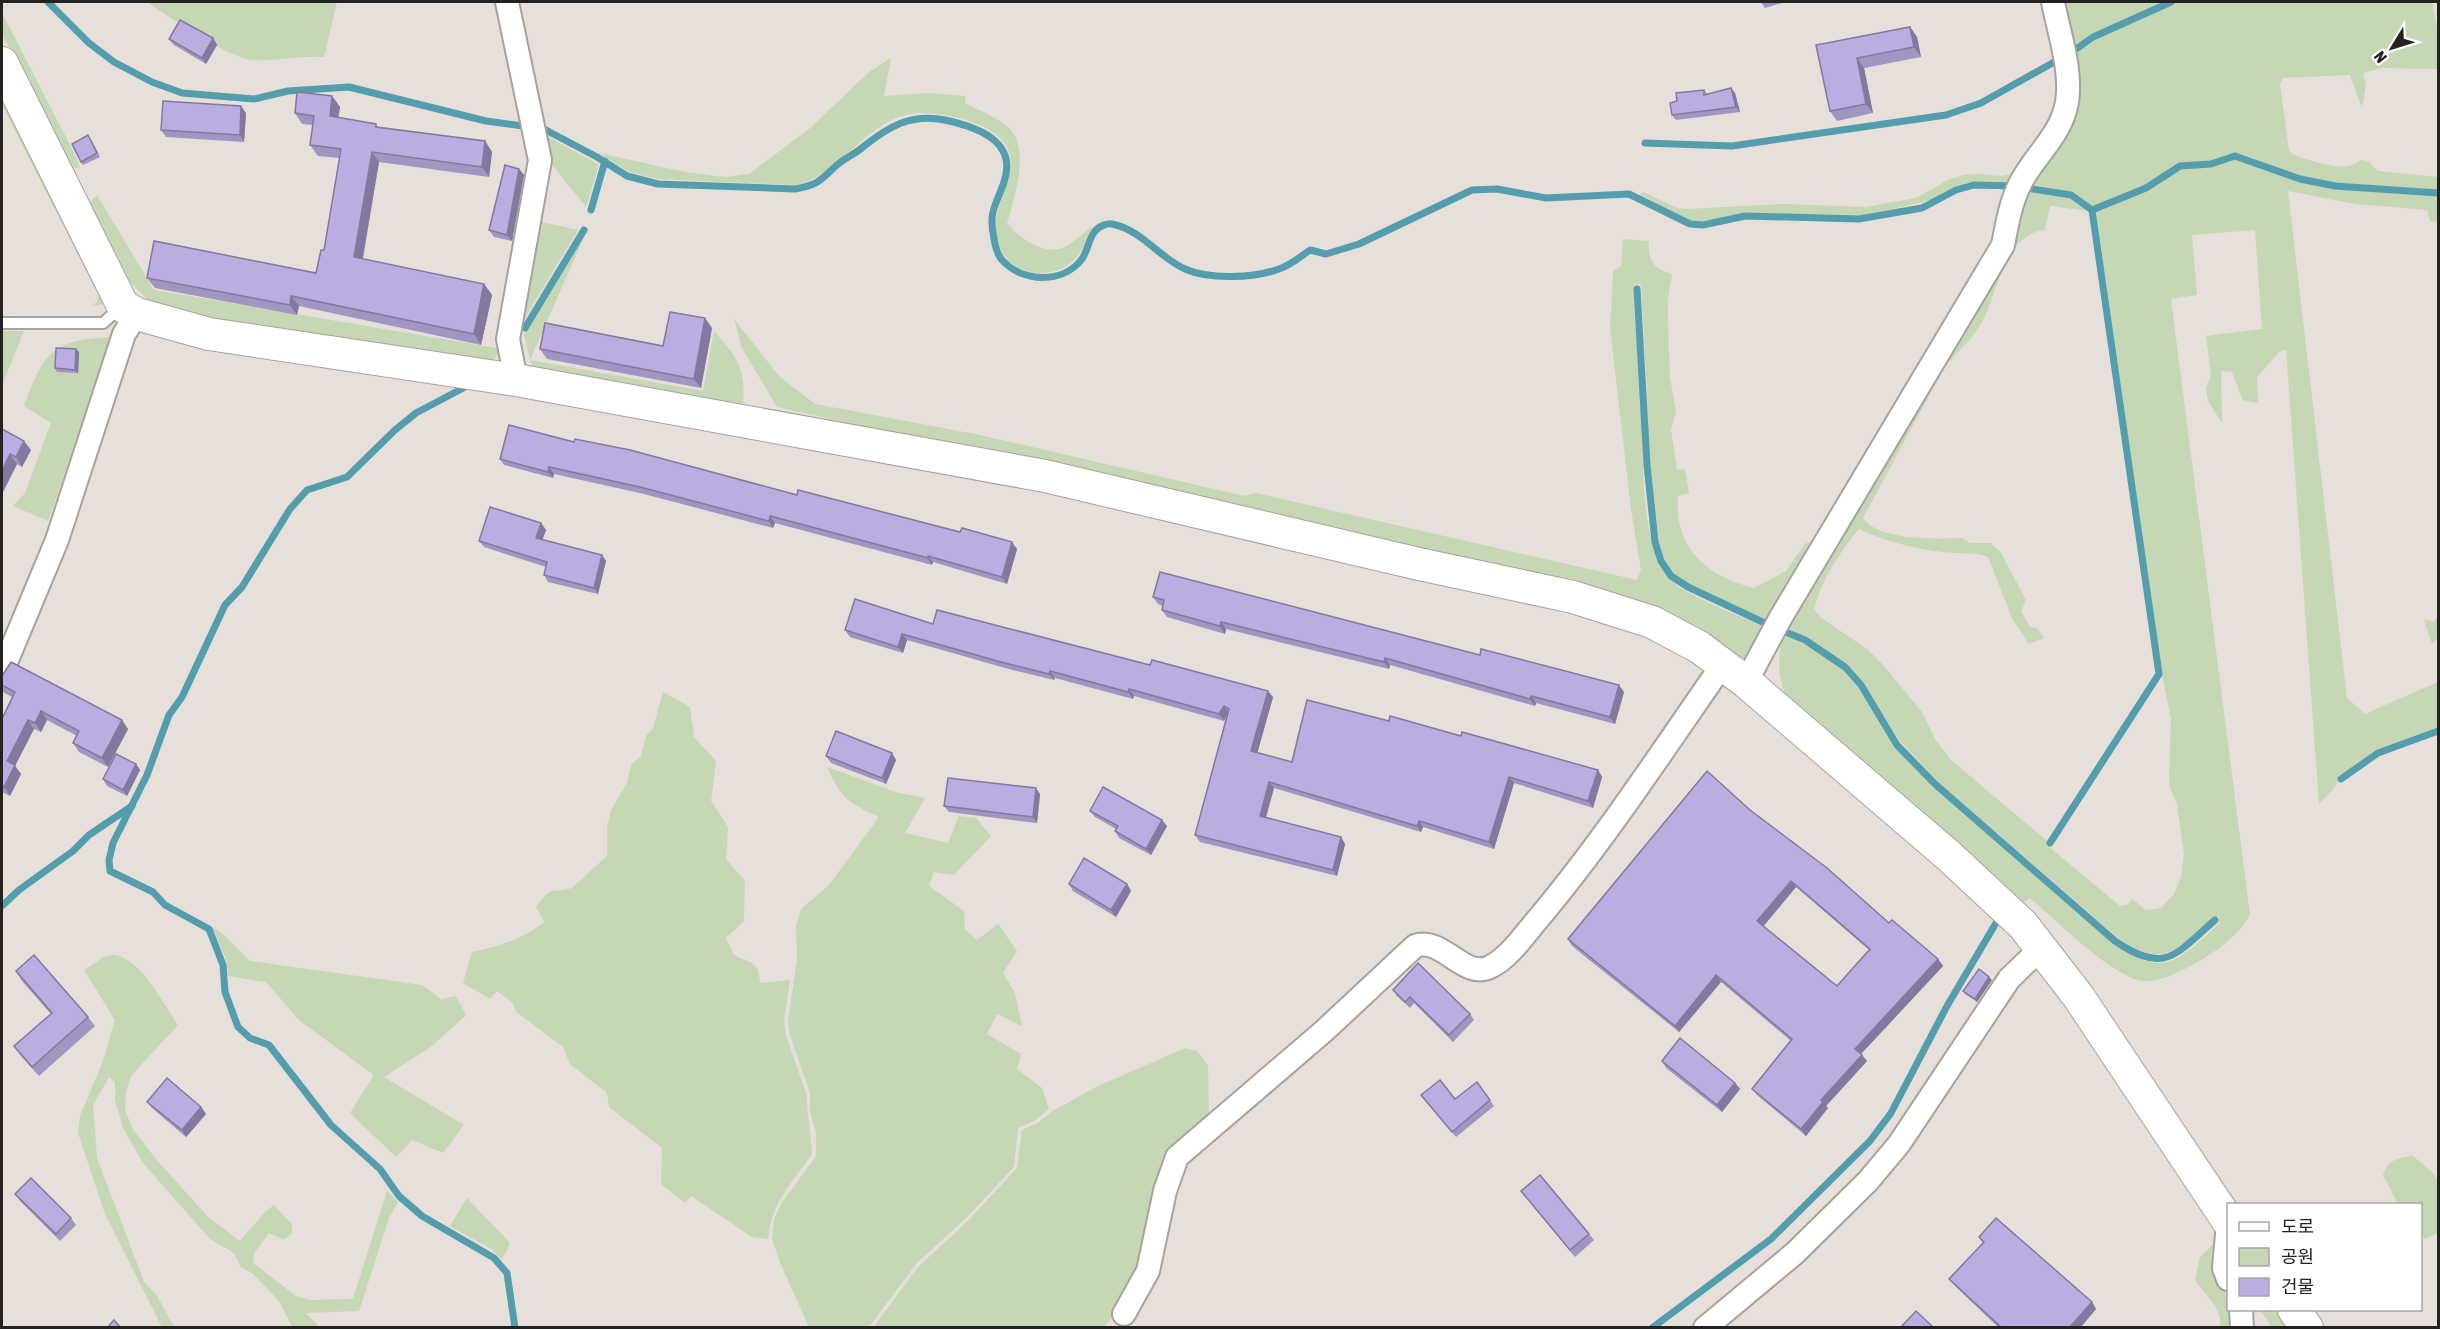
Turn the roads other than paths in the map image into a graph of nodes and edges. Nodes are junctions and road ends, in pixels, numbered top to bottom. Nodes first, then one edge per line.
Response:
1 (507, 2) edge
2 (2053, 2) edge
3 (2, 63) edge
4 (130, 310) junction
5 (2, 323) edge
6 (516, 380) junction
7 (2, 672) edge
8 (1735, 673) junction
9 (2042, 947) junction
10 (2227, 1219) edge
11 (2227, 1240) edge
12 (2227, 1275) edge
13 (2241, 1311) edge
14 (2295, 1311) edge
15 (1124, 1314) dead end
16 (1705, 1328) edge
17 (2242, 1328) edge
18 (2307, 1328) edge

1 - 6 street
2 - 8 street
3 - 4 main road
4 - 5 lane
4 - 6 main road
4 - 7 street
6 - 8 main road
8 - 9 main road
8 - 15 street
9 - 10 main road
9 - 16 street
11 - 12 street
13 - 17 street
14 - 18 main road

